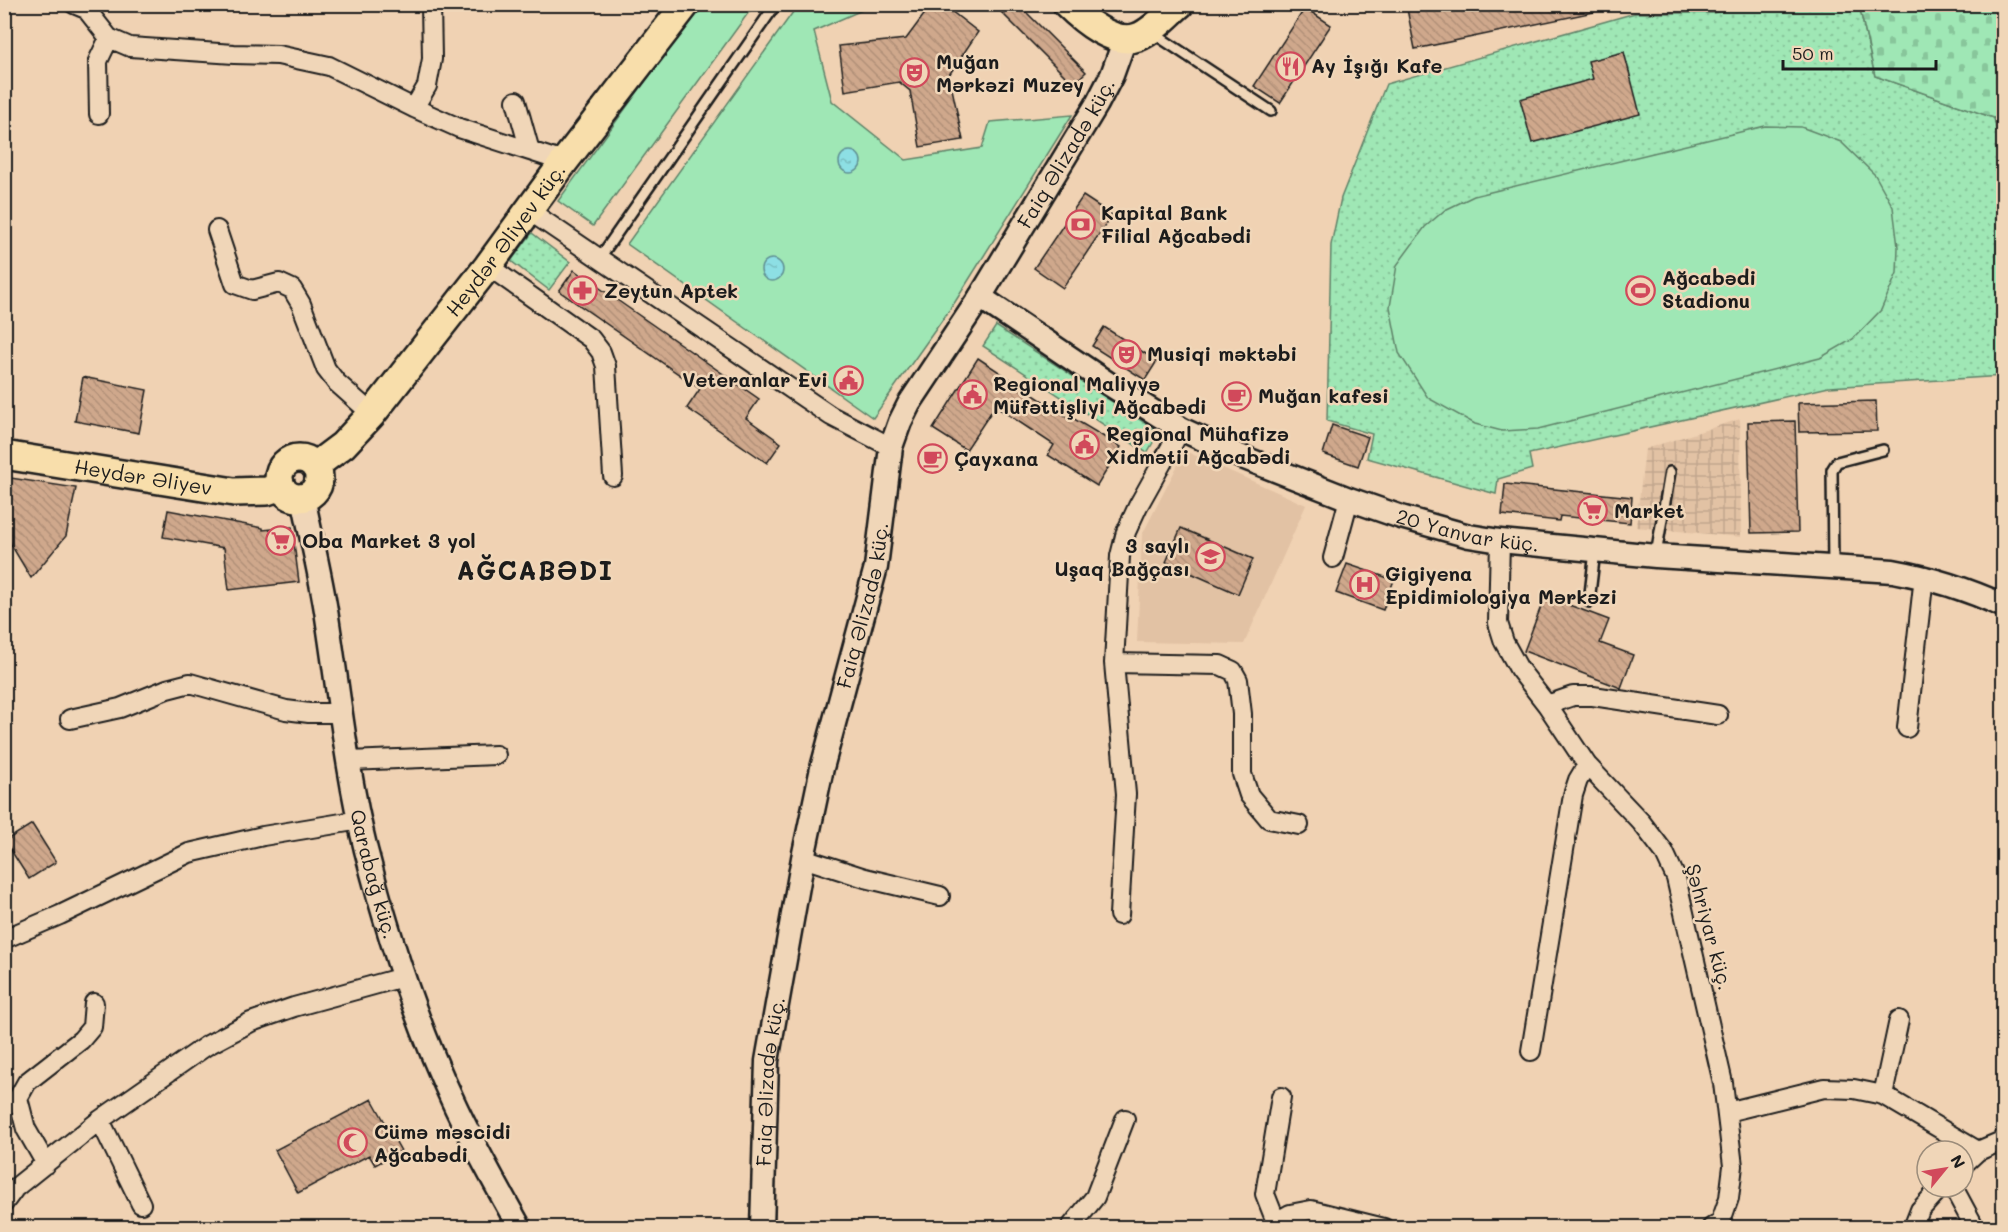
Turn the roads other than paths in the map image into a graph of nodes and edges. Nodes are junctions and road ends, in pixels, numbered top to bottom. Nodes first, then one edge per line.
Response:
1 (74, 4) edge
2 (431, 4) edge
3 (686, 4) edge
4 (776, 4) edge
5 (1067, 4) edge
6 (1180, 4) edge
7 (1137, 35) junction
8 (109, 38) junction
9 (516, 101) dead end
10 (414, 108) junction
11 (1271, 111) dead end
12 (99, 114) dead end
13 (530, 151) junction
14 (564, 162) junction
15 (528, 210) junction
16 (217, 230) dead end
17 (599, 259) junction
18 (488, 266) junction
19 (980, 297) junction
20 (372, 414) junction
21 (1181, 429) junction
22 (891, 447) junction
23 (1883, 450) dead end
24 (4, 455) edge
25 (1670, 472) dead end
26 (613, 476) dead end
27 (292, 492) junction
28 (1349, 499) junction
29 (1500, 541) junction
30 (1596, 550) junction
31 (1656, 556) junction
32 (1334, 558) dead end
33 (1833, 568) junction
34 (1924, 576) junction
35 (1589, 602) dead end
36 (2004, 606) edge
37 (1114, 663) junction
38 (1547, 705) junction
39 (341, 712) junction
40 (1718, 715) dead end
41 (70, 719) dead end
42 (1907, 728) dead end
43 (496, 755) dead end
44 (349, 761) junction
45 (1587, 765) junction
46 (360, 820) junction
47 (1299, 825) dead end
48 (803, 858) junction
49 (940, 896) dead end
50 (1119, 915) dead end
51 (4, 939) edge
52 (403, 977) junction
53 (94, 1003) dead end
54 (1899, 1020) dead end
55 (1531, 1051) dead end
56 (1883, 1095) junction
57 (1281, 1097) dead end
58 (1727, 1112) junction
59 (1125, 1119) dead end
60 (100, 1120) junction
61 (2004, 1140) edge
62 (1978, 1151) junction
63 (1975, 1154) edge
64 (46, 1164) junction
65 (1930, 1199) edge
66 (1960, 1199) edge
67 (4, 1203) edge
68 (141, 1204) dead end
69 (1275, 1225) edge
70 (520, 1227) edge
71 (762, 1227) edge
72 (1070, 1227) edge
73 (1384, 1227) edge
74 (1711, 1227) edge
75 (1913, 1227) edge
76 (1975, 1227) edge

1 - 8 street
2 - 10 street
3 - 14 main road, Heydər Əliyev küç.
4 - 17 lane
5 - 7 main road
6 - 7 main road, Faiq Əlizadə küç.
7 - 11 lane
7 - 19 street, Faiq Əlizadə küç.
8 - 10 street
8 - 12 street
9 - 13 street
10 - 13 street
13 - 14 street
14 - 15 main road, Heydər Əliyev küç.
15 - 17 street
15 - 18 main road, Heydər Əliyev küç.
16 - 20 street
17 - 22 street
18 - 20 main road, Heydər Əliyev küç.
18 - 26 street
19 - 21 street, 20 Yanvar küç.
19 - 22 street, Faiq Əlizadə küç.
20 - 27 main road, Heydər Əliyev küç.
21 - 28 street, 20 Yanvar küç.
21 - 37 street
22 - 48 street, Faiq Əlizadə küç.
23 - 33 lane
24 - 27 main road, Heydər Əliyev
25 - 31 lane
27 - 39 street, Qarabağ küç.
28 - 29 street, 20 Yanvar küç.
28 - 32 street
29 - 30 street, 20 Yanvar küç.
29 - 38 street, Şəhriyar küç.
30 - 31 street, 20 Yanvar küç.
30 - 35 lane
31 - 33 street, 20 Yanvar küç.
33 - 34 street, 20 Yanvar küç.
34 - 36 street, 20 Yanvar küç.
34 - 42 street
37 - 47 street
37 - 50 street
38 - 40 street
38 - 45 street, Şəhriyar küç.
39 - 41 street
39 - 44 street, Qarabağ küç.
43 - 44 street
44 - 46 street, Qarabağ küç.
45 - 55 street
45 - 58 street, Şəhriyar küç.
46 - 51 street
46 - 52 street, Qarabağ küç.
48 - 49 street
48 - 71 street, Faiq Əlizadə küç.
52 - 60 street
52 - 70 street, Qarabağ küç.
53 - 64 street
54 - 56 street
56 - 58 street
56 - 62 street
57 - 69 street
58 - 74 street, Şəhriyar küç.
59 - 72 street
60 - 64 street
60 - 68 street
61 - 62 street
62 - 63 street
64 - 67 street
65 - 75 street
66 - 76 street
69 - 73 street

